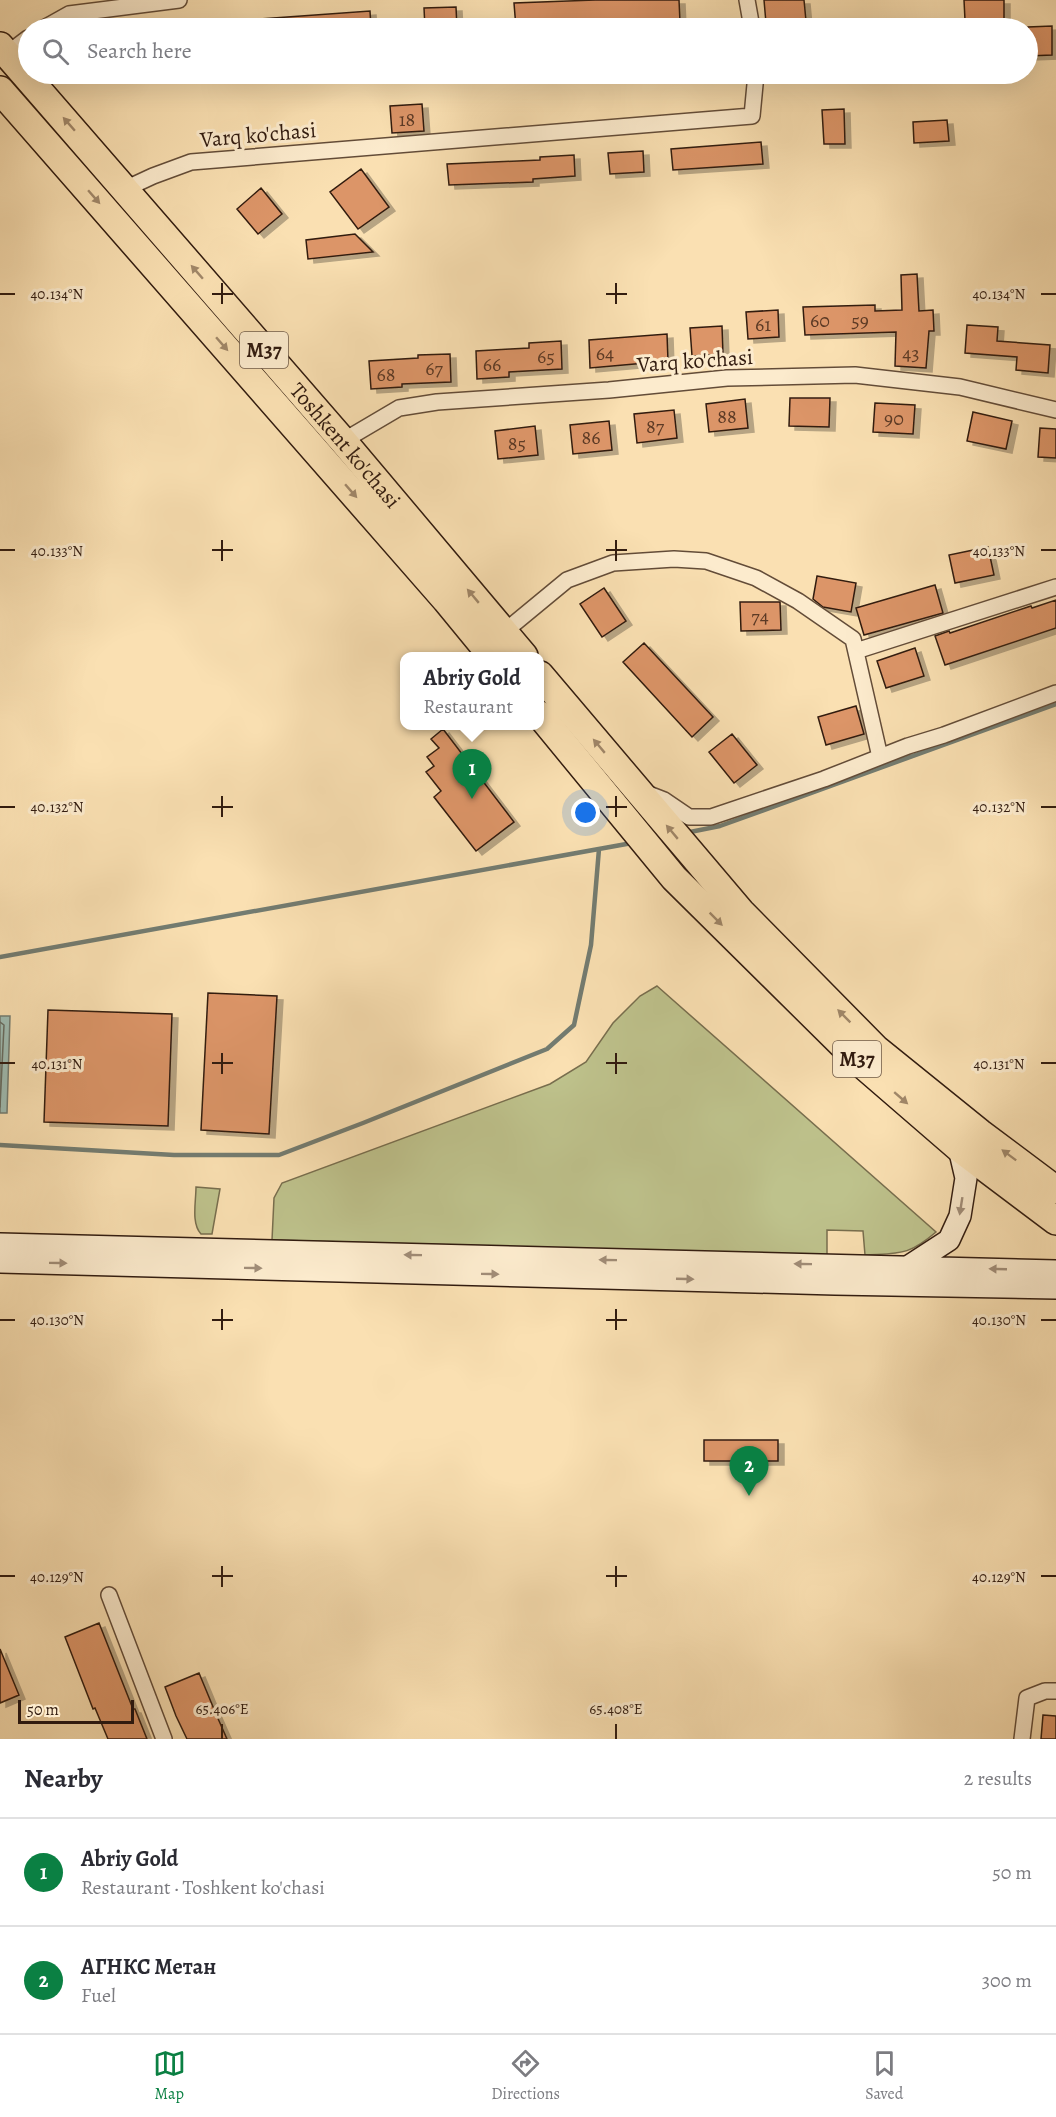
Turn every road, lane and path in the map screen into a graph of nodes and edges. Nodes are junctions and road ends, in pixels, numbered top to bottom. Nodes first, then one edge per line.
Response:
1 (180, 0) edge
2 (747, 0) edge
3 (62, 18) edge
4 (750, 18) edge
5 (18, 43) edge
6 (4, 50) edge
7 (18, 66) edge
8 (34, 84) edge
9 (755, 84) edge
10 (0, 90) edge
11 (125, 189) junction
12 (1056, 410) edge
13 (343, 441) junction
14 (1056, 587) edge
15 (504, 632) junction
16 (856, 651) junction
17 (488, 652) edge
18 (520, 652) edge
19 (544, 680) edge
20 (1056, 693) edge
21 (544, 720) edge
22 (880, 757) junction
23 (637, 790) junction
24 (959, 1148) junction
25 (1056, 1190) edge
26 (1056, 1221) edge
27 (0, 1244) edge
28 (0, 1262) edge
29 (909, 1266) junction
30 (1056, 1271) edge
31 (1056, 1288) edge
32 (109, 1595) dead end
33 (1056, 1691) edge
34 (164, 1739) edge
35 (1022, 1739) edge

1 - 3 street
2 - 4 street
5 - 6 street
7 -> 6 highway, Toshkent ko'chasi / M37
11 -> 8 highway, Toshkent ko'chasi / M37
9 - 11 street, Varq ko'chasi
10 -> 17 highway, Toshkent ko'chasi / M37
13 -> 11 highway, Toshkent ko'chasi / M37
12 - 13 street, Varq ko'chasi
15 -> 13 highway, Toshkent ko'chasi / M37
14 - 16 street
15 - 16 street
15 - 18 highway, Toshkent ko'chasi / M37
16 - 22 street
23 -> 19 highway, M37
20 - 22 street
21 -> 24 highway, M37
22 - 23 street
25 -> 23 highway, M37
24 - 26 highway, M37
24 -> 29 main road
29 -> 27 main road
28 -> 31 main road
30 -> 29 main road
32 - 34 street
33 - 35 street

